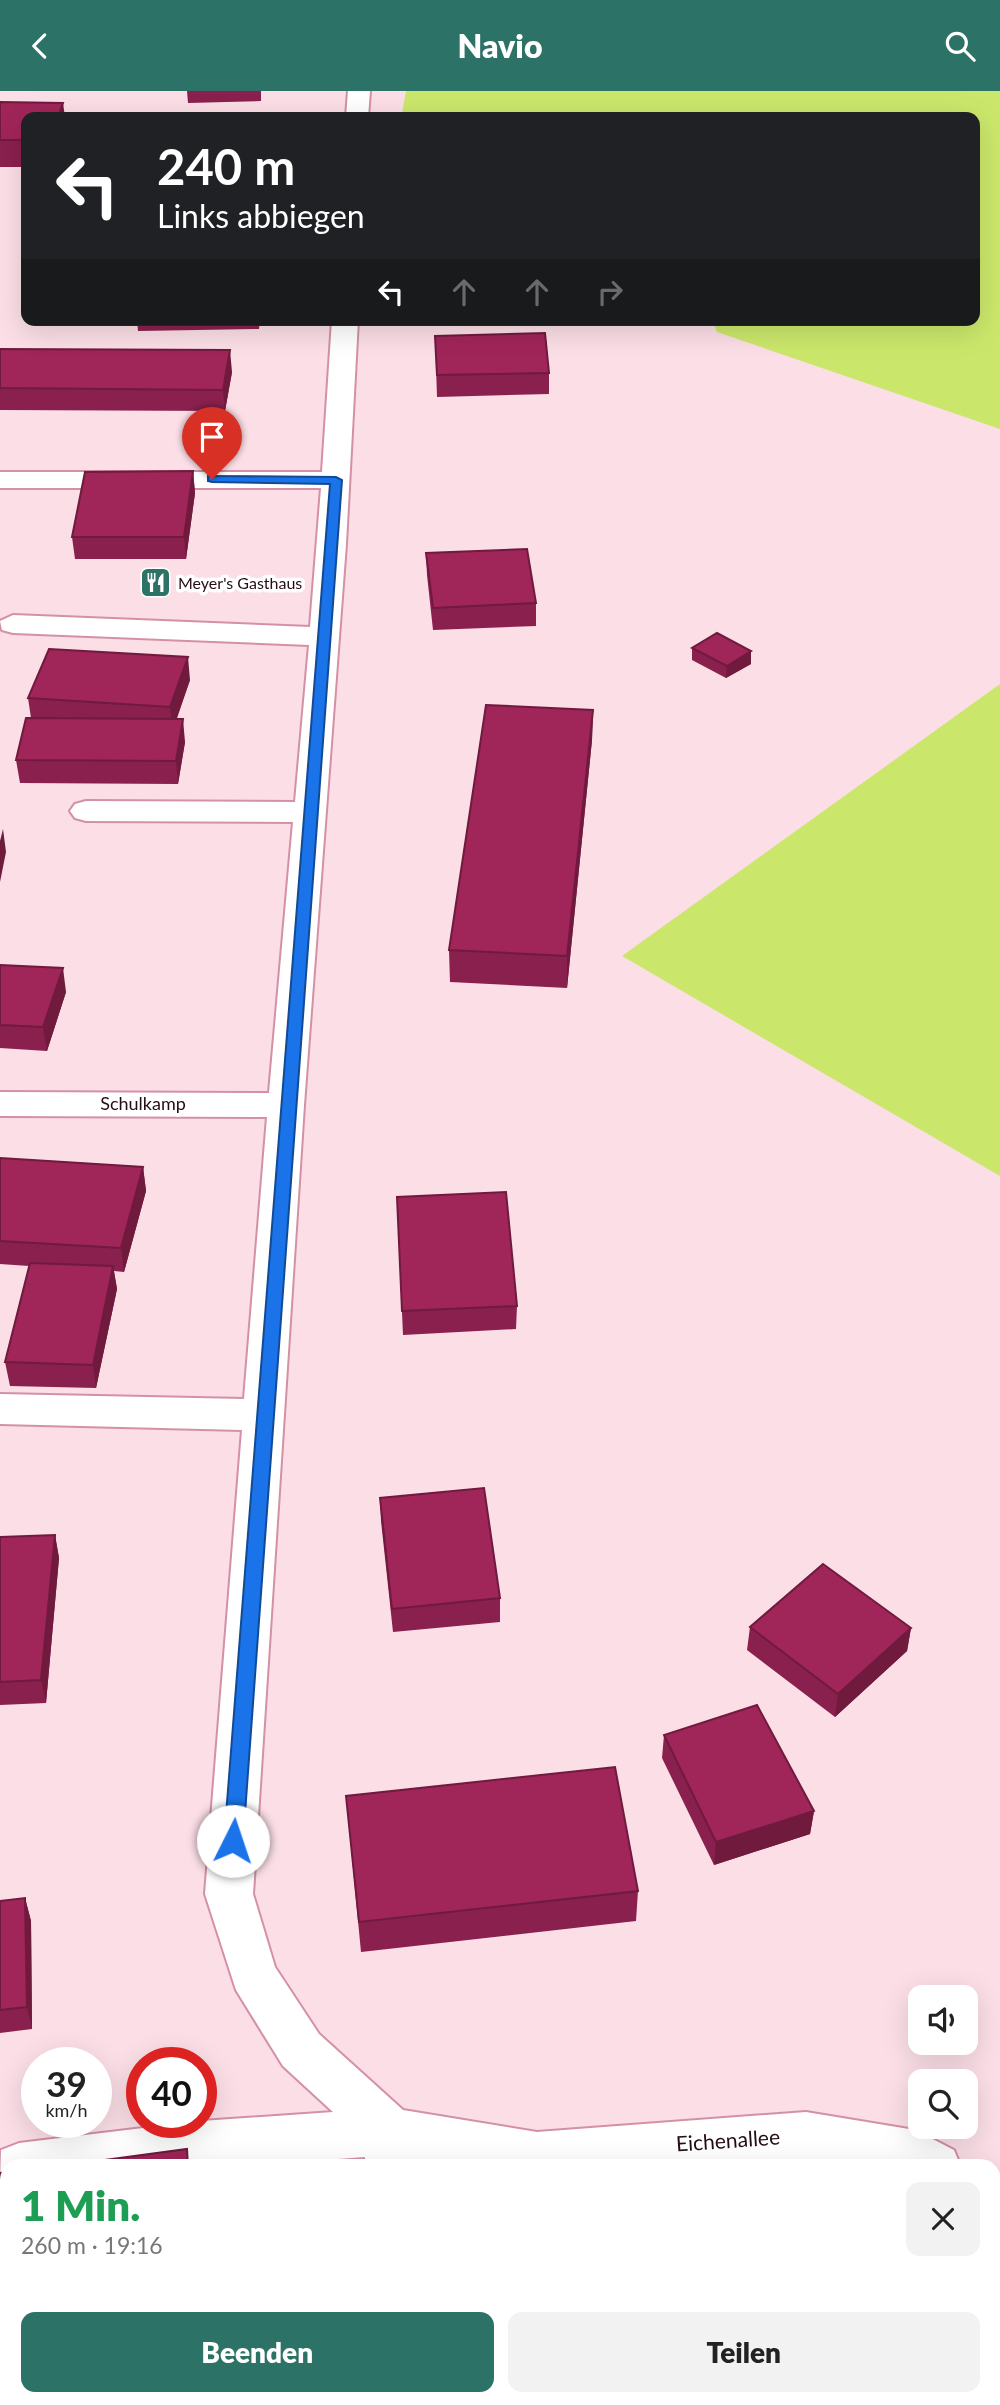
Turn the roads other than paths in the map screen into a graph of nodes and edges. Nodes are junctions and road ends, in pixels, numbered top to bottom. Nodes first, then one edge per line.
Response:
1 (359, 91) edge
2 (357, 112) edge
3 (345, 326) edge
4 (0, 480) edge
5 (336, 480) junction
6 (13, 624) dead end
7 (325, 637) junction
8 (86, 811) dead end
9 (310, 812) junction
10 (0, 1104) edge
11 (286, 1105) junction
12 (0, 1409) edge
13 (266, 1415) junction
14 (391, 2149) edge
15 (83, 2159) edge
16 (923, 2159) edge

1 - 2 street
3 - 5 street
4 - 5 street
5 - 7 street
6 - 7 street
7 - 9 street
8 - 9 street
9 - 11 street
10 - 11 street, Schulkamp
11 - 13 street
12 - 13 street
13 - 14 street
14 - 15 street, Eichenallee
14 - 16 street, Eichenallee

